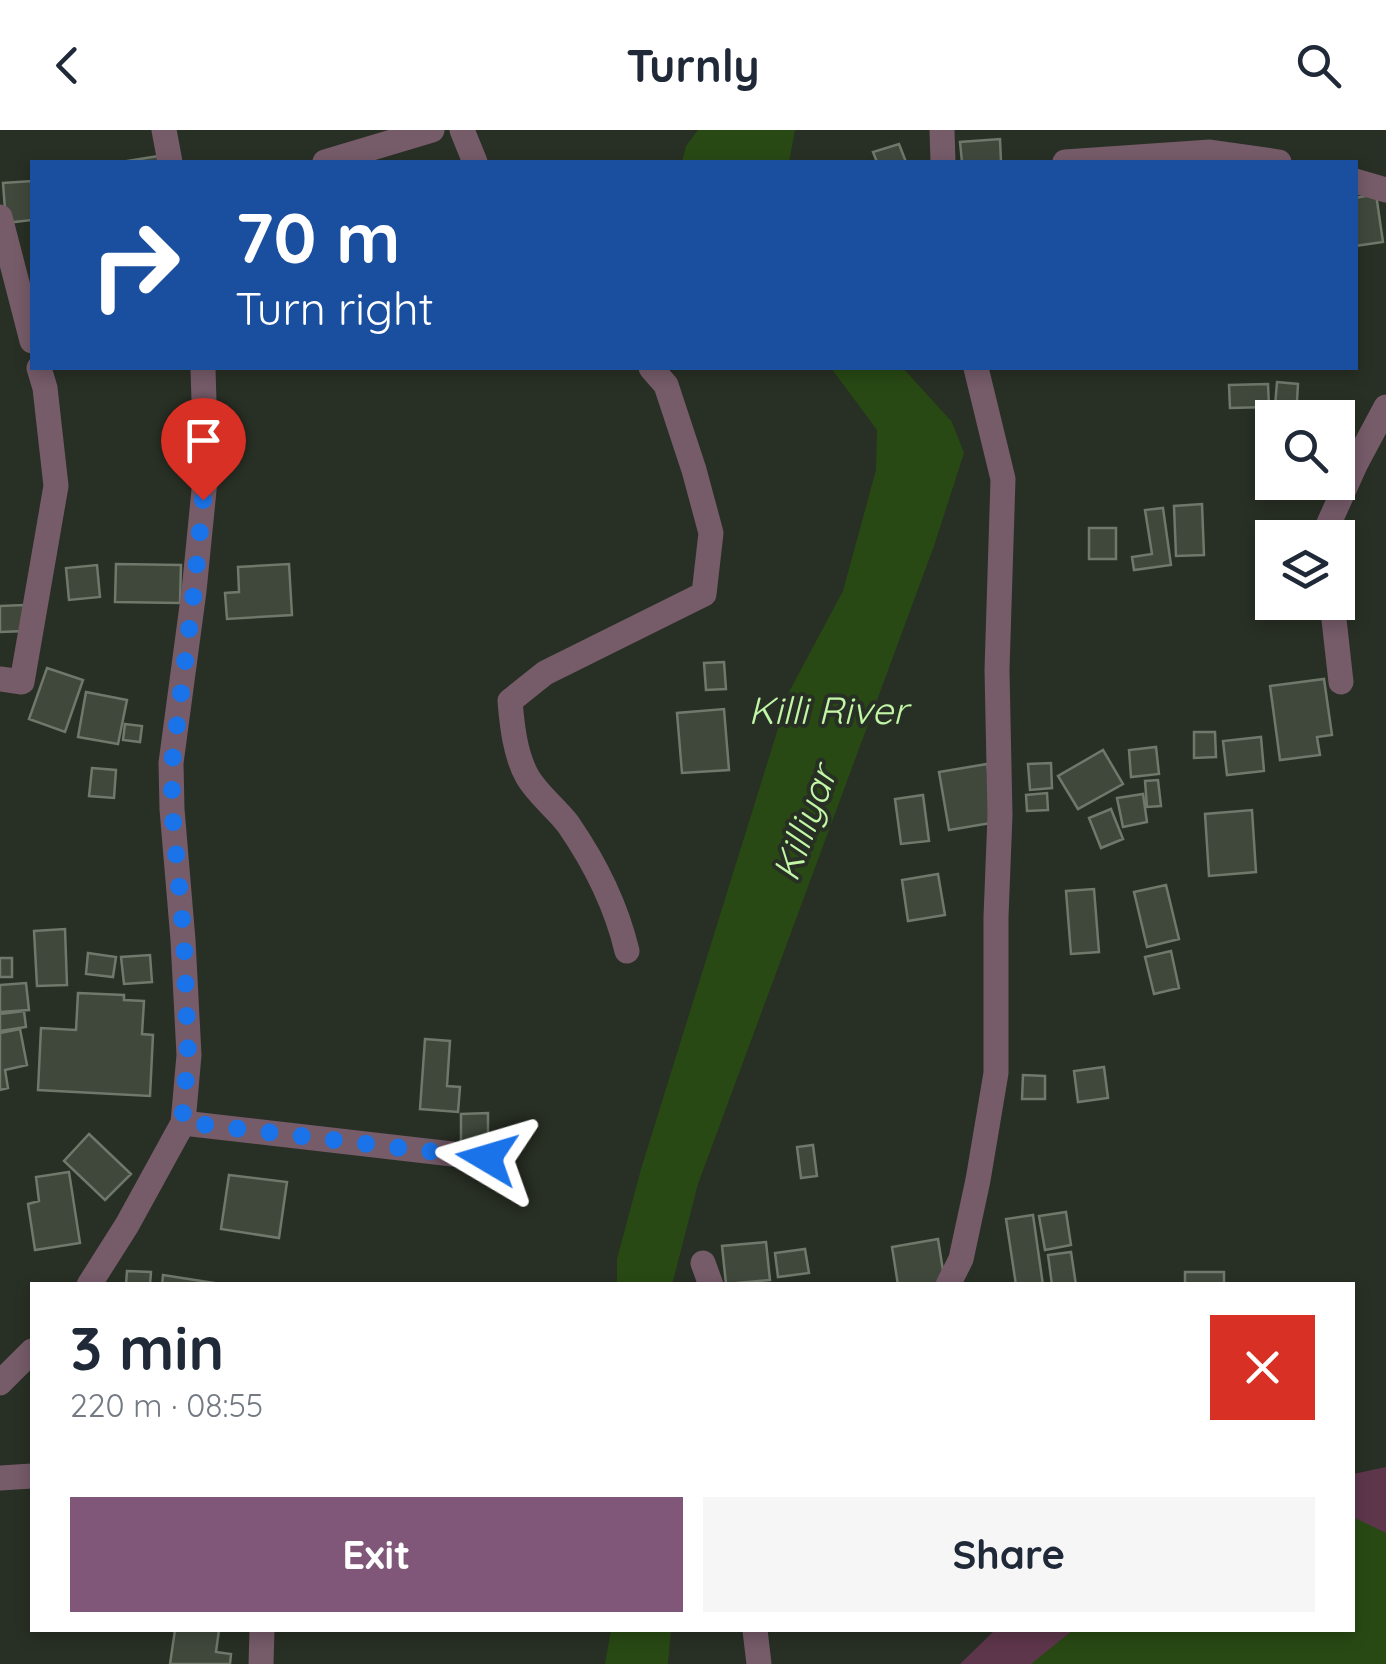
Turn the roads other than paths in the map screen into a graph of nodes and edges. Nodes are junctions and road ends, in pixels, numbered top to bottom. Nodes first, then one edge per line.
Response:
1 (164, 130) edge
2 (432, 130) edge
3 (462, 130) edge
4 (942, 130) edge
5 (170, 160) edge
6 (332, 160) edge
7 (474, 160) edge
8 (942, 160) edge
9 (1094, 160) edge
10 (1264, 160) edge
11 (1358, 182) edge
12 (1386, 190) edge
13 (0, 217) edge
14 (30, 334) edge
15 (40, 370) edge
16 (203, 370) edge
17 (654, 370) edge
18 (977, 370) edge
19 (1386, 407) edge
20 (1330, 520) edge
21 (1334, 620) edge
22 (0, 679) edge
23 (1340, 682) dead end
24 (628, 950) dead end
25 (182, 1122) junction
26 (487, 1158) dead end
27 (91, 1282) edge
28 (950, 1282) edge
29 (30, 1353) edge
30 (0, 1383) edge
31 (30, 1476) edge
32 (0, 1478) edge
33 (262, 1632) edge
34 (756, 1632) edge
35 (261, 1664) edge
36 (759, 1664) edge

1 - 5 street
2 - 6 street
3 - 7 street
4 - 8 street
9 - 10 street
11 - 12 street
13 - 14 street
15 - 22 street
16 - 25 street
17 - 24 street
18 - 28 street
19 - 20 street
21 - 23 street
25 - 26 street
25 - 27 street
29 - 30 street
31 - 32 street
33 - 35 street
34 - 36 street

